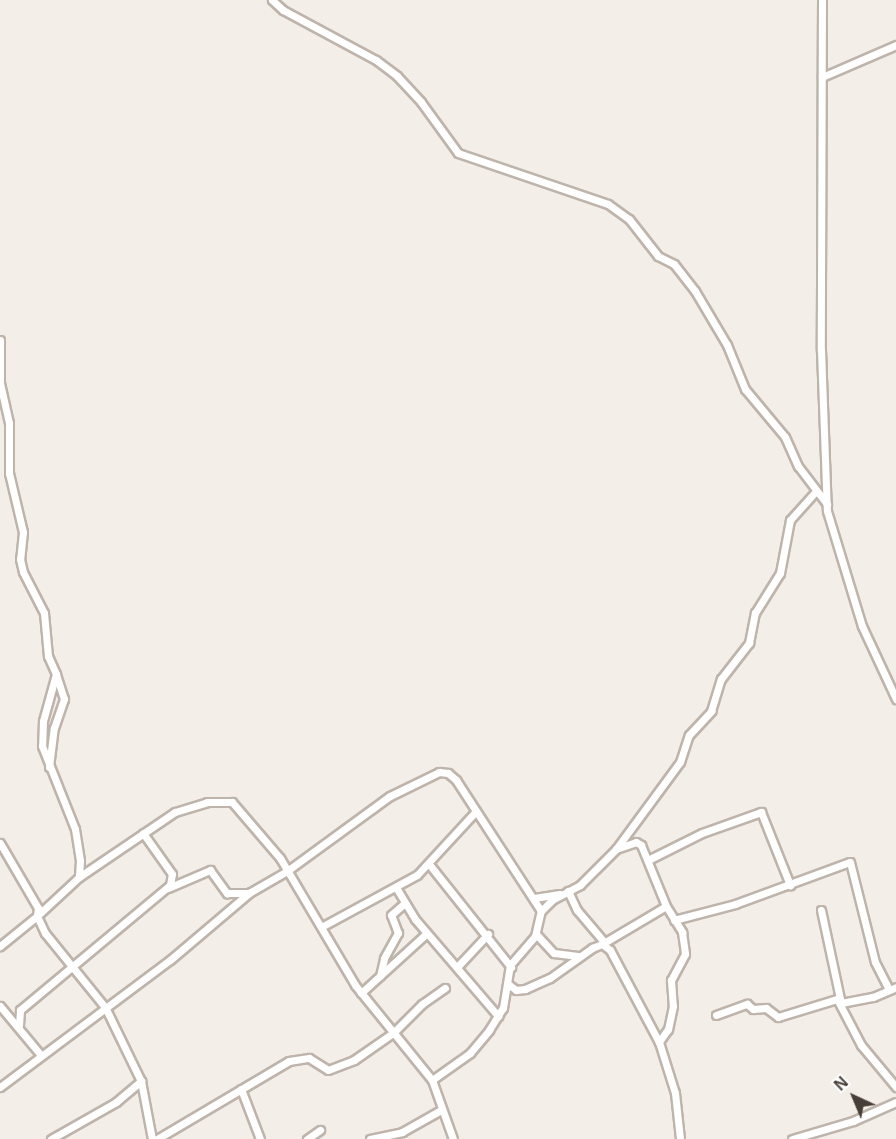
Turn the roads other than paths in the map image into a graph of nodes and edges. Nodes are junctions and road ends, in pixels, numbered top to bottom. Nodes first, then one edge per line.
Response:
1 (272, 0) edge
2 (822, 0) edge
3 (896, 45) edge
4 (822, 78) junction
5 (0, 340) edge
6 (816, 491) junction
7 (827, 504) junction
8 (56, 674) junction
9 (896, 699) edge
10 (50, 766) junction
11 (476, 811) junction
12 (144, 833) junction
13 (0, 843) edge
14 (616, 849) junction
15 (648, 860) junction
16 (429, 864) junction
17 (287, 871) junction
18 (79, 877) junction
19 (790, 885) junction
20 (168, 888) junction
21 (396, 889) junction
22 (565, 892) junction
23 (249, 893) junction
24 (534, 898) junction
25 (405, 903) junction
26 (666, 906) junction
27 (821, 910) dead end
28 (541, 911) junction
29 (38, 916) junction
30 (674, 920) junction
31 (323, 926) junction
32 (427, 933) junction
33 (488, 934) junction
34 (536, 934) junction
35 (603, 943) junction
36 (0, 946) edge
37 (580, 956) junction
38 (72, 964) junction
39 (458, 966) junction
40 (511, 967) junction
41 (380, 976) junction
42 (508, 984) junction
43 (445, 988) dead end
44 (892, 988) edge
45 (361, 993) junction
46 (842, 1005) junction
47 (0, 1006) edge
48 (105, 1007) junction
49 (716, 1015) dead end
50 (498, 1016) junction
51 (19, 1025) junction
52 (393, 1033) junction
53 (659, 1042) junction
54 (40, 1054) junction
55 (432, 1080) junction
56 (141, 1081) junction
57 (0, 1087) edge
58 (896, 1088) edge
59 (241, 1089) junction
60 (896, 1102) edge
61 (441, 1110) junction
62 (320, 1130) dead end
63 (51, 1139) edge
64 (152, 1139) edge
65 (157, 1139) edge
66 (260, 1139) edge
67 (307, 1139) edge
68 (370, 1139) edge
69 (453, 1139) edge
70 (680, 1139) edge
71 (792, 1139) edge

1 - 6 street
2 - 4 street
3 - 4 street
4 - 7 street
5 - 8 street
6 - 7 street
6 - 14 street
7 - 9 street
8 - 10 street
8 - 10 street
10 - 18 street
11 - 16 street
11 - 17 street
11 - 24 street
12 - 17 street
12 - 18 street
12 - 20 street
13 - 29 street
14 - 15 street
14 - 22 street
15 - 19 street
15 - 26 street
16 - 21 street
16 - 33 street
17 - 23 street
17 - 31 street
18 - 29 street
19 - 30 street
19 - 44 street
20 - 23 street
20 - 38 street
21 - 25 street
21 - 31 street
22 - 24 street
22 - 28 street
22 - 35 street
23 - 48 street
24 - 28 street
25 - 32 street
25 - 41 street
26 - 30 street
26 - 35 street
27 - 46 street
28 - 34 street
29 - 36 street
29 - 38 street
30 - 53 street
31 - 45 street
32 - 39 street
32 - 41 street
33 - 39 street
33 - 40 street
34 - 37 street
34 - 40 street
35 - 37 street
35 - 53 street
37 - 42 street
38 - 48 street
38 - 51 street
39 - 50 street
40 - 42 street
41 - 45 street
42 - 50 street
43 - 52 street
44 - 46 street
45 - 52 street
46 - 49 street
46 - 58 street
47 - 51 street
48 - 54 street
48 - 56 street
50 - 55 street
51 - 54 street
52 - 55 street
52 - 59 street
53 - 70 street
54 - 57 street
55 - 61 street
56 - 63 street
56 - 64 street
59 - 65 street
59 - 66 street
60 - 71 street
61 - 68 street
61 - 69 street
62 - 67 street

